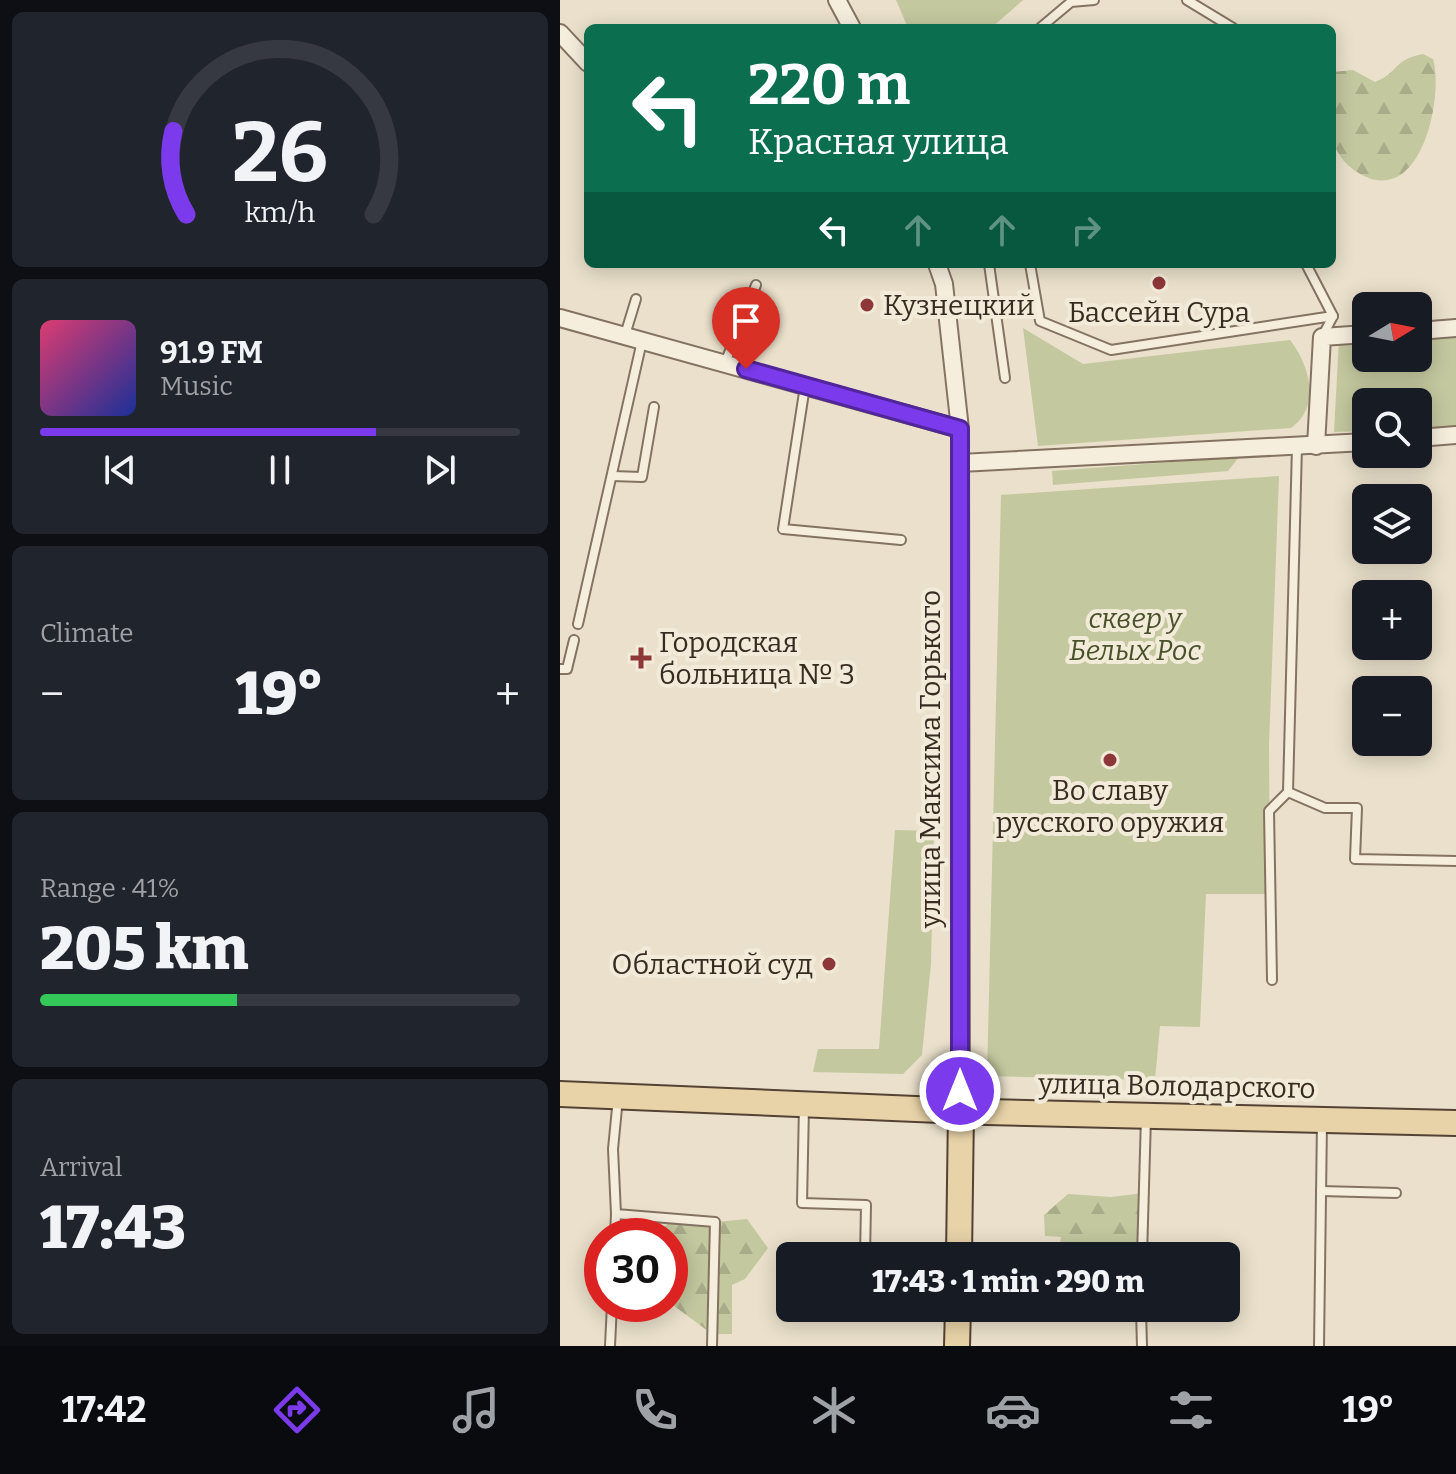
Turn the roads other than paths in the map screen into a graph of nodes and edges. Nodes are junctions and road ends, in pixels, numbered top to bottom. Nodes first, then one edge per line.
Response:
1 (837, 0) edge
2 (1094, 0) edge
3 (1187, 0) edge
4 (850, 24) edge
5 (1045, 24) edge
6 (1226, 24) edge
7 (560, 33) edge
8 (584, 59) edge
9 (935, 268) edge
10 (990, 268) edge
11 (1031, 268) edge
12 (1308, 268) edge
13 (756, 285) dead end
14 (636, 299) dead end
15 (1333, 316) junction
16 (560, 318) edge
17 (1456, 328) edge
18 (1432, 330) edge
19 (1352, 335) edge
20 (624, 336) junction
21 (1322, 337) junction
22 (642, 341) junction
23 (725, 363) junction
24 (1005, 378) dead end
25 (805, 385) junction
26 (654, 407) dead end
27 (960, 429) junction
28 (1456, 435) edge
29 (1432, 437) edge
30 (1352, 443) edge
31 (1297, 445) junction
32 (1316, 446) junction
33 (960, 463) junction
34 (612, 476) junction
35 (901, 540) dead end
36 (578, 624) dead end
37 (574, 640) dead end
38 (560, 669) edge
39 (1288, 792) junction
40 (1456, 861) edge
41 (1272, 980) dead end
42 (560, 1094) edge
43 (618, 1097) junction
44 (804, 1106) junction
45 (961, 1110) junction
46 (1146, 1116) junction
47 (1322, 1120) junction
48 (1456, 1123) edge
49 (1321, 1191) junction
50 (1396, 1193) dead end
51 (616, 1214) junction
52 (616, 1218) edge
53 (865, 1242) edge
54 (959, 1242) edge
55 (1142, 1242) edge
56 (611, 1322) edge
57 (958, 1322) edge
58 (1141, 1322) edge
59 (610, 1346) edge
60 (712, 1346) edge
61 (957, 1346) edge
62 (1142, 1346) edge
63 (1319, 1346) edge

1 - 4 street
2 - 5 lane
3 - 6 lane
7 - 8 street
9 - 27 street, улица Максима Горького
10 - 24 lane
11 - 15 lane
12 - 15 lane
13 - 23 lane
14 - 20 lane
15 - 21 lane
16 - 20 street
17 - 18 street
19 - 21 street
20 - 22 street
21 - 32 street
22 - 23 street
22 - 34 lane
23 - 25 street
25 - 27 street
25 - 35 lane
26 - 34 lane
27 - 33 street, улица Максима Горького
28 - 29 street
30 - 32 street
31 - 32 street
31 - 33 street
31 - 39 lane
33 - 45 street, улица Максима Горького
34 - 36 lane
37 - 38 lane
39 - 40 lane
39 - 41 lane
42 - 43 main road, улица Володарского
43 - 44 main road, улица Володарского
43 - 51 lane
44 - 45 main road, улица Володарского
44 - 53 lane
45 - 46 main road, улица Володарского
45 - 54 main road, улица Максима Горького
46 - 47 main road, улица Володарского
46 - 55 lane
47 - 48 main road, улица Володарского
47 - 49 lane
49 - 50 lane
49 - 63 lane
51 - 52 lane
51 - 60 lane
56 - 59 lane
57 - 61 main road
58 - 62 lane

